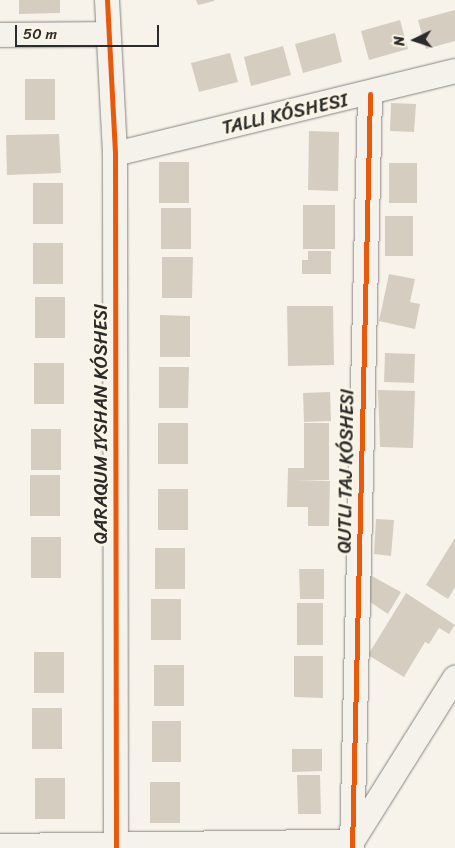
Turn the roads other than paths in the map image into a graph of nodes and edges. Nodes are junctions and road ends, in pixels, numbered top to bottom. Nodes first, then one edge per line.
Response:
1 (107, 0) edge
2 (108, 34) junction
3 (0, 35) edge
4 (455, 71) edge
5 (370, 94) junction
6 (115, 154) junction
7 (455, 678) edge
8 (352, 845) edge
9 (0, 846) edge
10 (116, 846) edge

1 - 2 street, QARAQUM IYSHAN KÓSHESI
2 - 3 street
2 - 6 street, QARAQUM IYSHAN KÓSHESI
4 - 5 street
5 - 6 street
5 - 8 street
6 - 10 street, QARAQUM IYSHAN KÓSHESI
7 - 8 street
8 - 10 street
9 - 10 street

